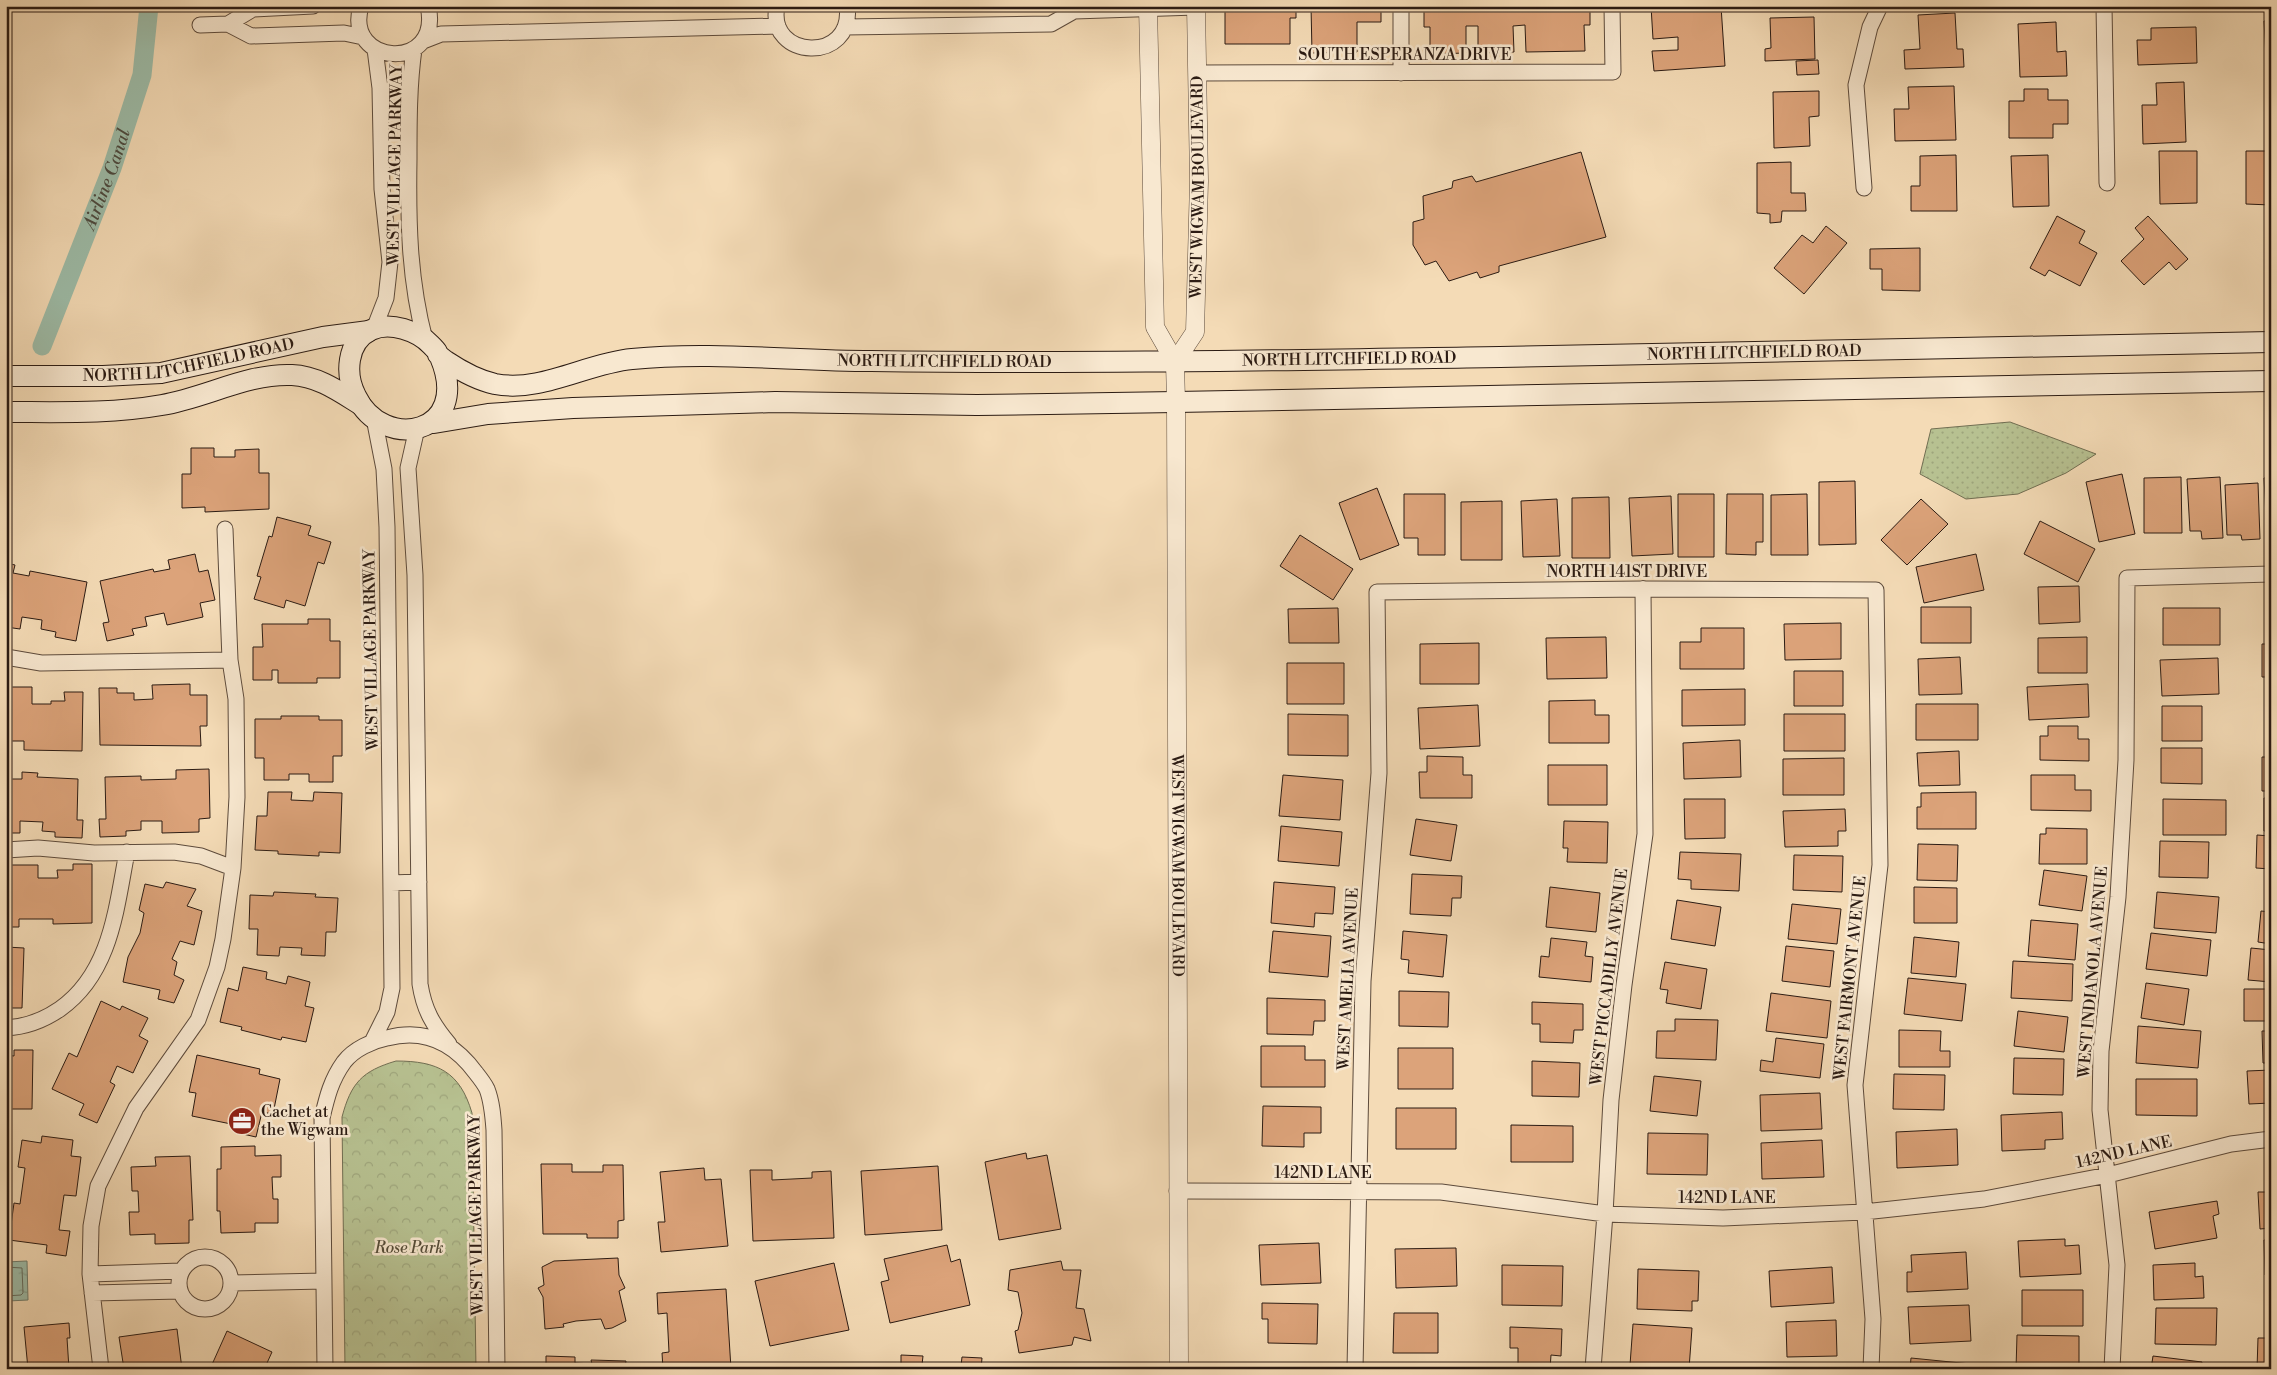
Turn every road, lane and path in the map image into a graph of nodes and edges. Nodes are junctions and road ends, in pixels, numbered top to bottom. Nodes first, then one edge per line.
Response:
1 (313, 6) edge
2 (361, 6) edge
3 (428, 6) edge
4 (777, 6) edge
5 (847, 6) edge
6 (1401, 6) edge
7 (1612, 6) edge
8 (1880, 6) edge
9 (2104, 6) edge
10 (1148, 7) edge
11 (1196, 7) edge
12 (1070, 8) edge
13 (228, 24) junction
14 (200, 25) dead end
15 (778, 26) junction
16 (845, 27) junction
17 (363, 37) junction
18 (419, 45) junction
19 (375, 49) junction
20 (1198, 73) junction
21 (1401, 73) junction
22 (2107, 183) dead end
23 (1864, 188) dead end
24 (371, 330) junction
25 (425, 340) junction
26 (2271, 342) edge
27 (440, 357) junction
28 (1175, 362) junction
29 (6, 376) edge
30 (2271, 381) edge
31 (1176, 402) junction
32 (6, 412) edge
33 (368, 412) junction
34 (426, 425) junction
35 (225, 529) dead end
36 (2271, 574) edge
37 (1643, 589) junction
38 (1876, 590) joint
39 (1377, 592) joint
40 (6, 657) edge
41 (230, 660) junction
42 (6, 850) edge
43 (126, 852) junction
44 (233, 868) junction
45 (419, 882) junction
46 (391, 883) junction
47 (6, 1028) edge
48 (372, 1042) junction
49 (450, 1046) junction
50 (2271, 1139) edge
51 (2108, 1175) junction
52 (1358, 1190) junction
53 (1177, 1191) junction
54 (1864, 1212) junction
55 (1605, 1214) junction
56 (181, 1271) junction
57 (90, 1274) junction
58 (324, 1281) junction
59 (232, 1283) junction
60 (180, 1291) junction
61 (92, 1293) junction
62 (101, 1369) edge
63 (325, 1369) edge
64 (496, 1369) edge
65 (1179, 1369) edge
66 (1355, 1369) edge
67 (1593, 1369) edge
68 (1871, 1369) edge
69 (2112, 1369) edge

1 - 13 street
2 - 17 street
3 - 18 street, WEST VILLAGE PARKWAY
4 - 15 street
5 - 16 street
6 - 21 street
7 - 21 street, SOUTH ESPERANZA DRIVE
8 - 23 street
9 - 22 street
10 - 11 street
10 - 12 street
10 - 28 street, WEST WIGWAM BOULEVARD
11 - 20 street, WEST WIGWAM BOULEVARD
12 - 16 street
13 - 14 street
13 - 17 street
15 - 16 street
15 - 18 street
17 - 19 street
18 - 19 street
18 - 25 street, WEST VILLAGE PARKWAY
19 - 24 street, WEST VILLAGE PARKWAY
20 - 21 street, SOUTH ESPERANZA DRIVE
20 - 28 street, WEST WIGWAM BOULEVARD
24 - 25 main road
24 - 29 main road, NORTH LITCHFIELD ROAD
24 - 33 main road
25 - 27 main road
26 - 28 main road, NORTH LITCHFIELD ROAD
27 - 28 main road, NORTH LITCHFIELD ROAD
27 - 34 main road
28 - 31 street, WEST WIGWAM BOULEVARD
30 - 31 main road
31 - 34 main road
31 - 53 street, WEST WIGWAM BOULEVARD
32 - 33 main road, NORTH LITCHFIELD ROAD
33 - 34 main road
33 - 46 street, WEST VILLAGE PARKWAY
34 - 45 street, WEST VILLAGE PARKWAY
35 - 41 street
36 - 51 street, WEST INDIANOLA AVENUE
37 - 38 street, NORTH 141ST DRIVE
37 - 39 street, NORTH 141ST DRIVE
37 - 55 street, WEST PICCADILLY AVENUE
38 - 54 street, WEST FAIRMONT AVENUE
39 - 52 street, WEST AMELIA AVENUE
40 - 41 street
41 - 44 street
42 - 43 street
43 - 44 street
43 - 47 street
44 - 57 street
45 - 46 street
45 - 49 street, WEST VILLAGE PARKWAY
46 - 48 street, WEST VILLAGE PARKWAY
48 - 49 street, WEST VILLAGE PARKWAY
48 - 58 street, WEST VILLAGE PARKWAY
49 - 64 street, WEST VILLAGE PARKWAY
50 - 51 street, 142ND LANE
51 - 54 street, 142ND LANE
51 - 69 street, WEST INDIANOLA AVENUE
52 - 53 street, 142ND LANE
52 - 55 street, 142ND LANE
52 - 66 street, WEST AMELIA AVENUE
53 - 65 street, WEST WIGWAM BOULEVARD
54 - 55 street, 142ND LANE
54 - 68 street, WEST FAIRMONT AVENUE
55 - 67 street, WEST PICCADILLY AVENUE
56 - 57 street
56 - 59 street
56 - 60 street
57 - 61 street
58 - 59 street
58 - 63 street, WEST VILLAGE PARKWAY
59 - 60 street
60 - 61 street
61 - 62 street

